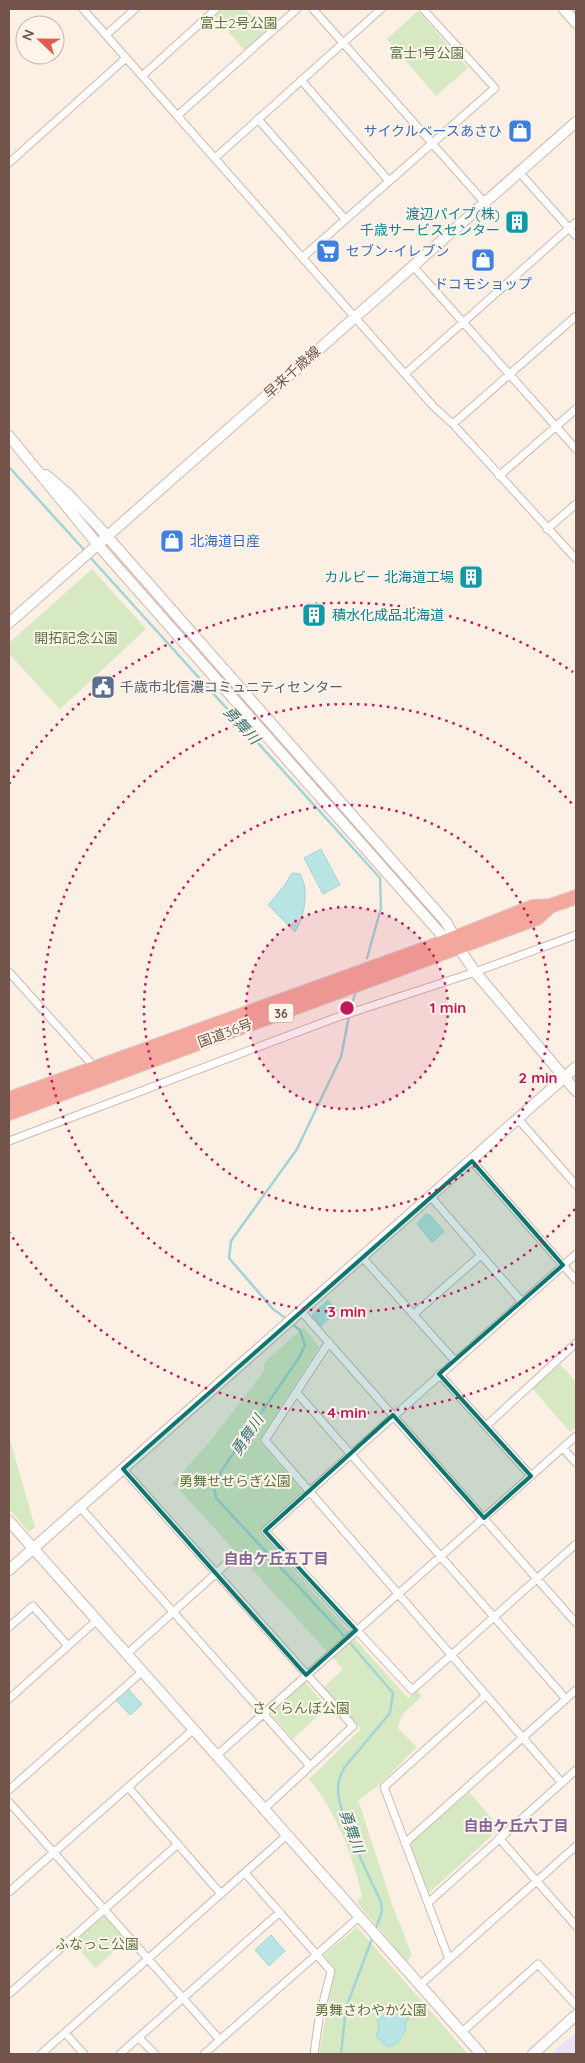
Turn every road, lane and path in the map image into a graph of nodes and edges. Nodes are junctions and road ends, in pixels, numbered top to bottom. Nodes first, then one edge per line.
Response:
1 (83, 9) edge
2 (136, 9) edge
3 (216, 9) edge
4 (297, 9) edge
5 (313, 9) edge
6 (381, 9) edge
7 (424, 9) edge
8 (564, 9) edge
9 (576, 23) edge
10 (106, 36) junction
11 (343, 42) junction
12 (126, 58) junction
13 (142, 76) junction
14 (301, 80) junction
15 (177, 116) junction
16 (258, 119) junction
17 (576, 122) edge
18 (432, 144) junction
19 (215, 158) junction
20 (9, 163) edge
21 (519, 172) junction
22 (389, 181) junction
23 (485, 203) junction
24 (345, 219) junction
25 (576, 222) edge
26 (569, 228) junction
27 (576, 236) edge
28 (303, 257) junction
29 (414, 266) junction
30 (356, 316) junction
31 (576, 316) edge
32 (463, 322) junction
33 (405, 374) junction
34 (510, 375) junction
35 (576, 409) edge
36 (453, 424) junction
37 (556, 427) junction
38 (9, 436) edge
39 (576, 449) edge
40 (36, 467) junction
41 (499, 476) junction
42 (576, 504) edge
43 (547, 529) junction
44 (107, 537) junction
45 (90, 551) junction
46 (576, 559) edge
47 (9, 622) edge
48 (576, 897) edge
49 (576, 935) edge
50 (454, 942) junction
51 (9, 972) edge
52 (475, 972) junction
53 (576, 1067) edge
54 (97, 1074) junction
55 (564, 1078) junction
56 (576, 1091) edge
57 (9, 1099) edge
58 (9, 1113) edge
59 (519, 1120) junction
60 (9, 1140) edge
61 (472, 1161) junction
62 (576, 1185) edge
63 (431, 1197) junction
64 (576, 1254) edge
65 (481, 1255) junction
66 (362, 1257) junction
67 (563, 1266) junction
68 (576, 1280) edge
69 (522, 1302) junction
70 (298, 1312) junction
71 (413, 1314) junction
72 (329, 1342) junction
73 (576, 1343) edge
74 (455, 1361) junction
75 (439, 1374) junction
76 (297, 1392) junction
77 (393, 1415) junction
78 (486, 1426) junction
79 (576, 1436) edge
80 (563, 1448) junction
81 (350, 1453) junction
82 (576, 1462) edge
83 (123, 1470) junction
84 (531, 1476) junction
85 (308, 1492) junction
86 (80, 1507) junction
87 (484, 1518) junction
88 (9, 1521) edge
89 (576, 1544) edge
90 (34, 1548) junction
91 (440, 1556) junction
92 (234, 1557) dead end
93 (9, 1570) edge
94 (216, 1574) junction
95 (537, 1578) junction
96 (398, 1593) junction
97 (174, 1612) junction
98 (494, 1616) junction
99 (575, 1618) edge
100 (97, 1620) junction
101 (9, 1627) edge
102 (354, 1631) junction
103 (68, 1646) junction
104 (127, 1654) junction
105 (450, 1655) junction
106 (143, 1671) junction
107 (306, 1675) junction
108 (576, 1690) edge
109 (486, 1696) junction
110 (9, 1699) edge
111 (566, 1699) junction
112 (264, 1713) junction
113 (194, 1729) junction
114 (522, 1738) junction
115 (216, 1755) junction
116 (310, 1766) junction
117 (576, 1770) edge
118 (562, 1783) junction
119 (128, 1788) junction
120 (9, 1790) edge
121 (9, 1802) edge
122 (264, 1809) junction
123 (287, 1835) junction
124 (499, 1838) junction
125 (405, 1842) junction
126 (178, 1844) junction
127 (576, 1846) edge
128 (54, 1852) junction
129 (245, 1873) junction
130 (537, 1881) junction
131 (9, 1892) edge
132 (221, 1894) junction
133 (428, 1904) junction
134 (105, 1909) junction
135 (280, 1912) junction
136 (362, 1920) junction
137 (576, 1925) edge
138 (317, 1954) junction
139 (149, 1958) junction
140 (449, 1959) junction
141 (420, 1985) junction
142 (9, 1994) edge
143 (183, 1998) junction
144 (576, 2005) edge
145 (576, 2015) edge
146 (462, 2032) junction
147 (65, 2033) junction
148 (140, 2038) junction
149 (220, 2040) junction
150 (41, 2054) edge
151 (84, 2054) edge
152 (120, 2054) edge
153 (154, 2054) edge
154 (204, 2054) edge
155 (314, 2054) edge
156 (481, 2054) edge
157 (533, 2054) edge

1 - 10 street
2 - 10 street
3 - 13 street
4 - 15 street
5 - 11 street
6 - 11 street
7 - 18 street
8 - 9 street
10 - 12 street
11 - 14 street
11 - 18 street
12 - 13 street
12 - 20 street
13 - 15 street
14 - 16 street
14 - 22 street
15 - 19 street
16 - 19 street
16 - 24 street
17 - 21 street, 早来千歳線
18 - 22 street
18 - 23 street
19 - 28 street
21 - 23 street, 早来千歳線
21 - 26 street
22 - 24 street
23 - 29 street, 早来千歳線
24 - 28 street
25 - 26 street
26 - 27 street
26 - 32 street
28 - 30 street
29 - 30 street, 早来千歳線
29 - 32 street
30 - 33 street
30 - 44 street, 早来千歳線
31 - 34 street
32 - 33 street
32 - 34 street
33 - 36 street
34 - 36 street
34 - 37 street
35 - 37 street
36 - 41 street
37 - 39 street
37 - 41 street
38 - 40 street
40 - 44 street
40 - 45 street
41 - 43 street
42 - 43 street
43 - 46 street
44 - 45 street, 早来千歳線
44 - 50 street
45 - 47 street, 早来千歳線
45 - 50 street
48 - 50 highway, 国道36号 / 36
49 - 52 street
50 - 52 street
50 - 54 highway, 国道36号 / 36
51 - 54 street
52 - 55 street
52 - 60 street
53 - 55 street
54 - 57 highway, 国道36号 / 36
54 - 58 highway, 国道36号 / 36
55 - 56 street
55 - 59 street
59 - 61 street
59 - 62 street
61 - 63 street
61 - 67 street
63 - 65 street
63 - 66 street
64 - 67 street
65 - 69 street
65 - 71 street
66 - 70 street
66 - 71 street
67 - 68 street
67 - 69 street
69 - 74 street
70 - 72 street
70 - 83 street
71 - 74 street
72 - 76 street
72 - 77 street
73 - 78 street
74 - 75 street
75 - 77 street
75 - 78 street
76 - 81 street
76 - 85 street
77 - 81 street
77 - 87 street
78 - 84 street
79 - 80 street
80 - 82 street
80 - 84 street
81 - 85 street
81 - 91 street
83 - 86 street
83 - 94 street
84 - 87 street
85 - 96 street
85 - 102 street
86 - 90 street
86 - 97 street
87 - 91 street
87 - 95 street
88 - 90 street
89 - 95 street
90 - 93 street
90 - 100 street
91 - 96 street
91 - 98 street
92 - 94 street
94 - 97 street
94 - 107 street
95 - 98 street
95 - 99 street
96 - 102 street
96 - 105 street
97 - 104 street
97 - 112 street
98 - 105 street
98 - 111 street
100 - 103 street
100 - 104 street
101 - 103 street
102 - 105 street
102 - 107 street
103 - 110 street
104 - 106 street
105 - 109 street
106 - 113 street
106 - 120 street
107 - 112 street
107 - 116 street
108 - 111 street
109 - 114 street
109 - 125 street
111 - 114 street
112 - 115 street
112 - 116 street
113 - 115 street
113 - 119 street
114 - 118 street
114 - 125 street
115 - 122 street
116 - 122 street
117 - 118 street
118 - 124 street
119 - 126 street
119 - 128 street
121 - 128 street
122 - 123 street
123 - 129 street
123 - 136 street
124 - 130 street
124 - 133 street
125 - 133 street
126 - 132 street
126 - 134 street
127 - 130 street
128 - 131 street
128 - 134 street
129 - 132 street
129 - 135 street
130 - 137 street
130 - 140 street
132 - 139 street
133 - 140 street
134 - 139 street
134 - 142 street
135 - 138 street
135 - 143 street
136 - 138 street
136 - 141 street
138 - 149 street
138 - 155 street
139 - 143 street
139 - 147 street
140 - 141 street
141 - 146 street
143 - 148 street
143 - 149 street
144 - 146 street
145 - 157 street
146 - 156 street
147 - 150 street
147 - 151 street
148 - 152 street
148 - 153 street
149 - 154 street

